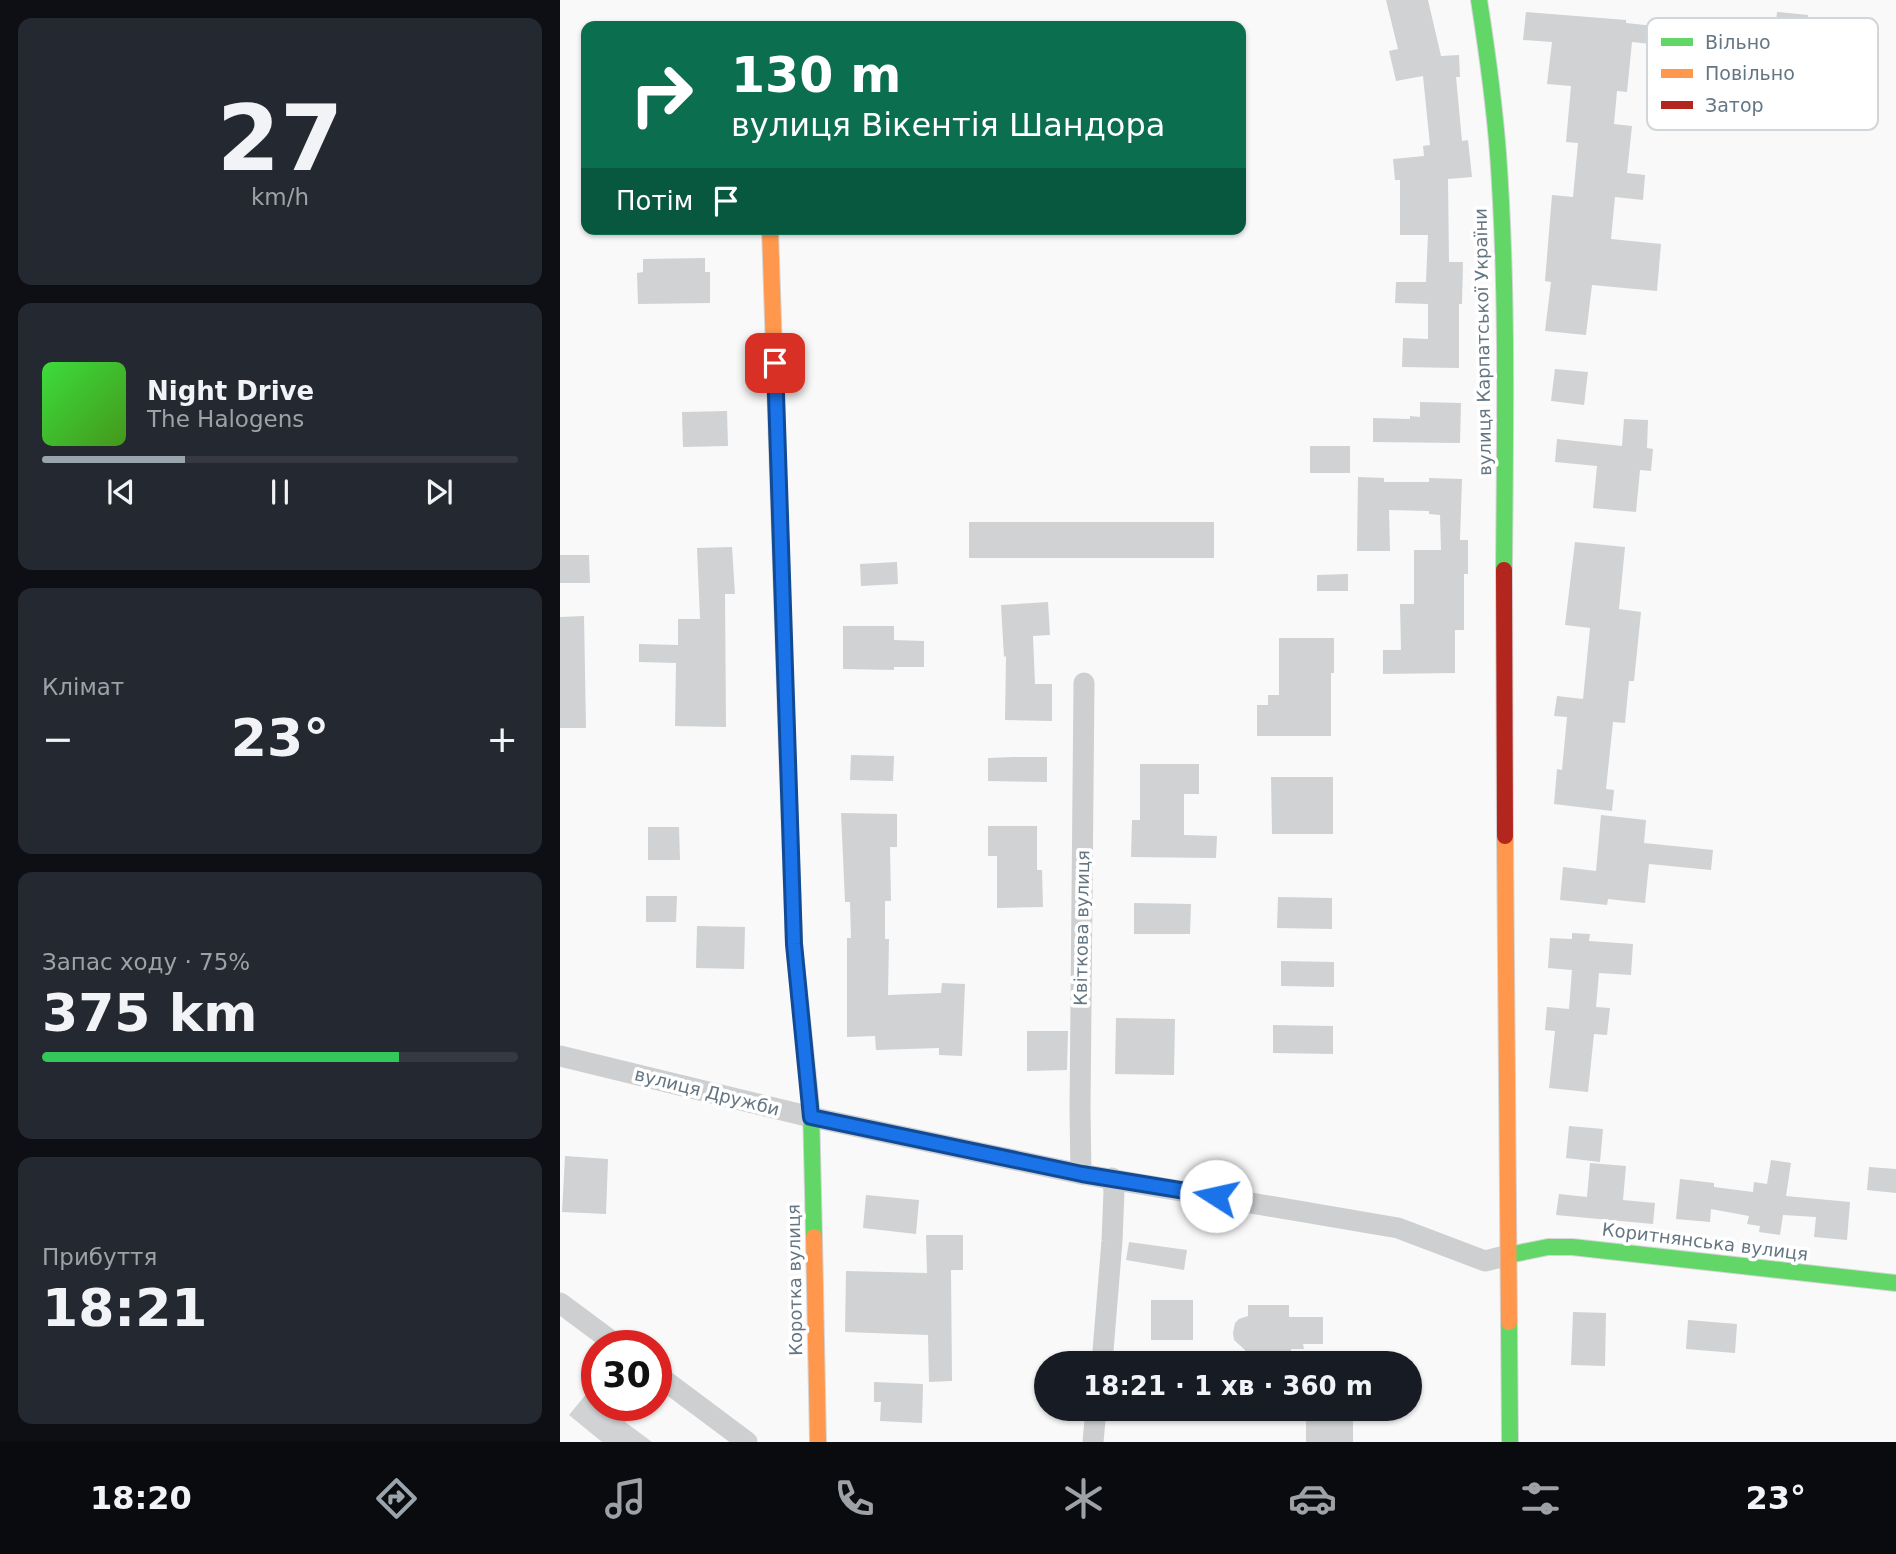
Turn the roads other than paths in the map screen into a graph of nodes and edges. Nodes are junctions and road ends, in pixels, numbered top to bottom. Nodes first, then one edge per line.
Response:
1 (1479, 0) edge
2 (770, 235) edge
3 (1084, 683) dead end
4 (560, 1056) edge
5 (811, 1117) junction
6 (1082, 1174) junction
7 (1112, 1178) junction
8 (1509, 1255) junction
9 (1896, 1283) edge
10 (560, 1303) edge
11 (596, 1330) edge
12 (1103, 1351) edge
13 (672, 1386) edge
14 (1095, 1421) edge
15 (747, 1442) edge
16 (818, 1442) edge
17 (1093, 1442) edge
18 (1510, 1442) edge

1 - 8 street, вулиця Карпатської України
2 - 5 street, Коротка вулиця
3 - 6 street, Квіткова вулиця
4 - 5 street, вулиця Дружби
5 - 6 street, вулиця Дружби
5 - 16 street, Коротка вулиця
6 - 7 street, вулиця Дружби
7 - 8 street, вулиця Дружби
7 - 12 street
8 - 9 street, Коритнянська вулиця
8 - 18 street, вулиця Карпатської України
10 - 11 street
13 - 15 street
14 - 17 street

